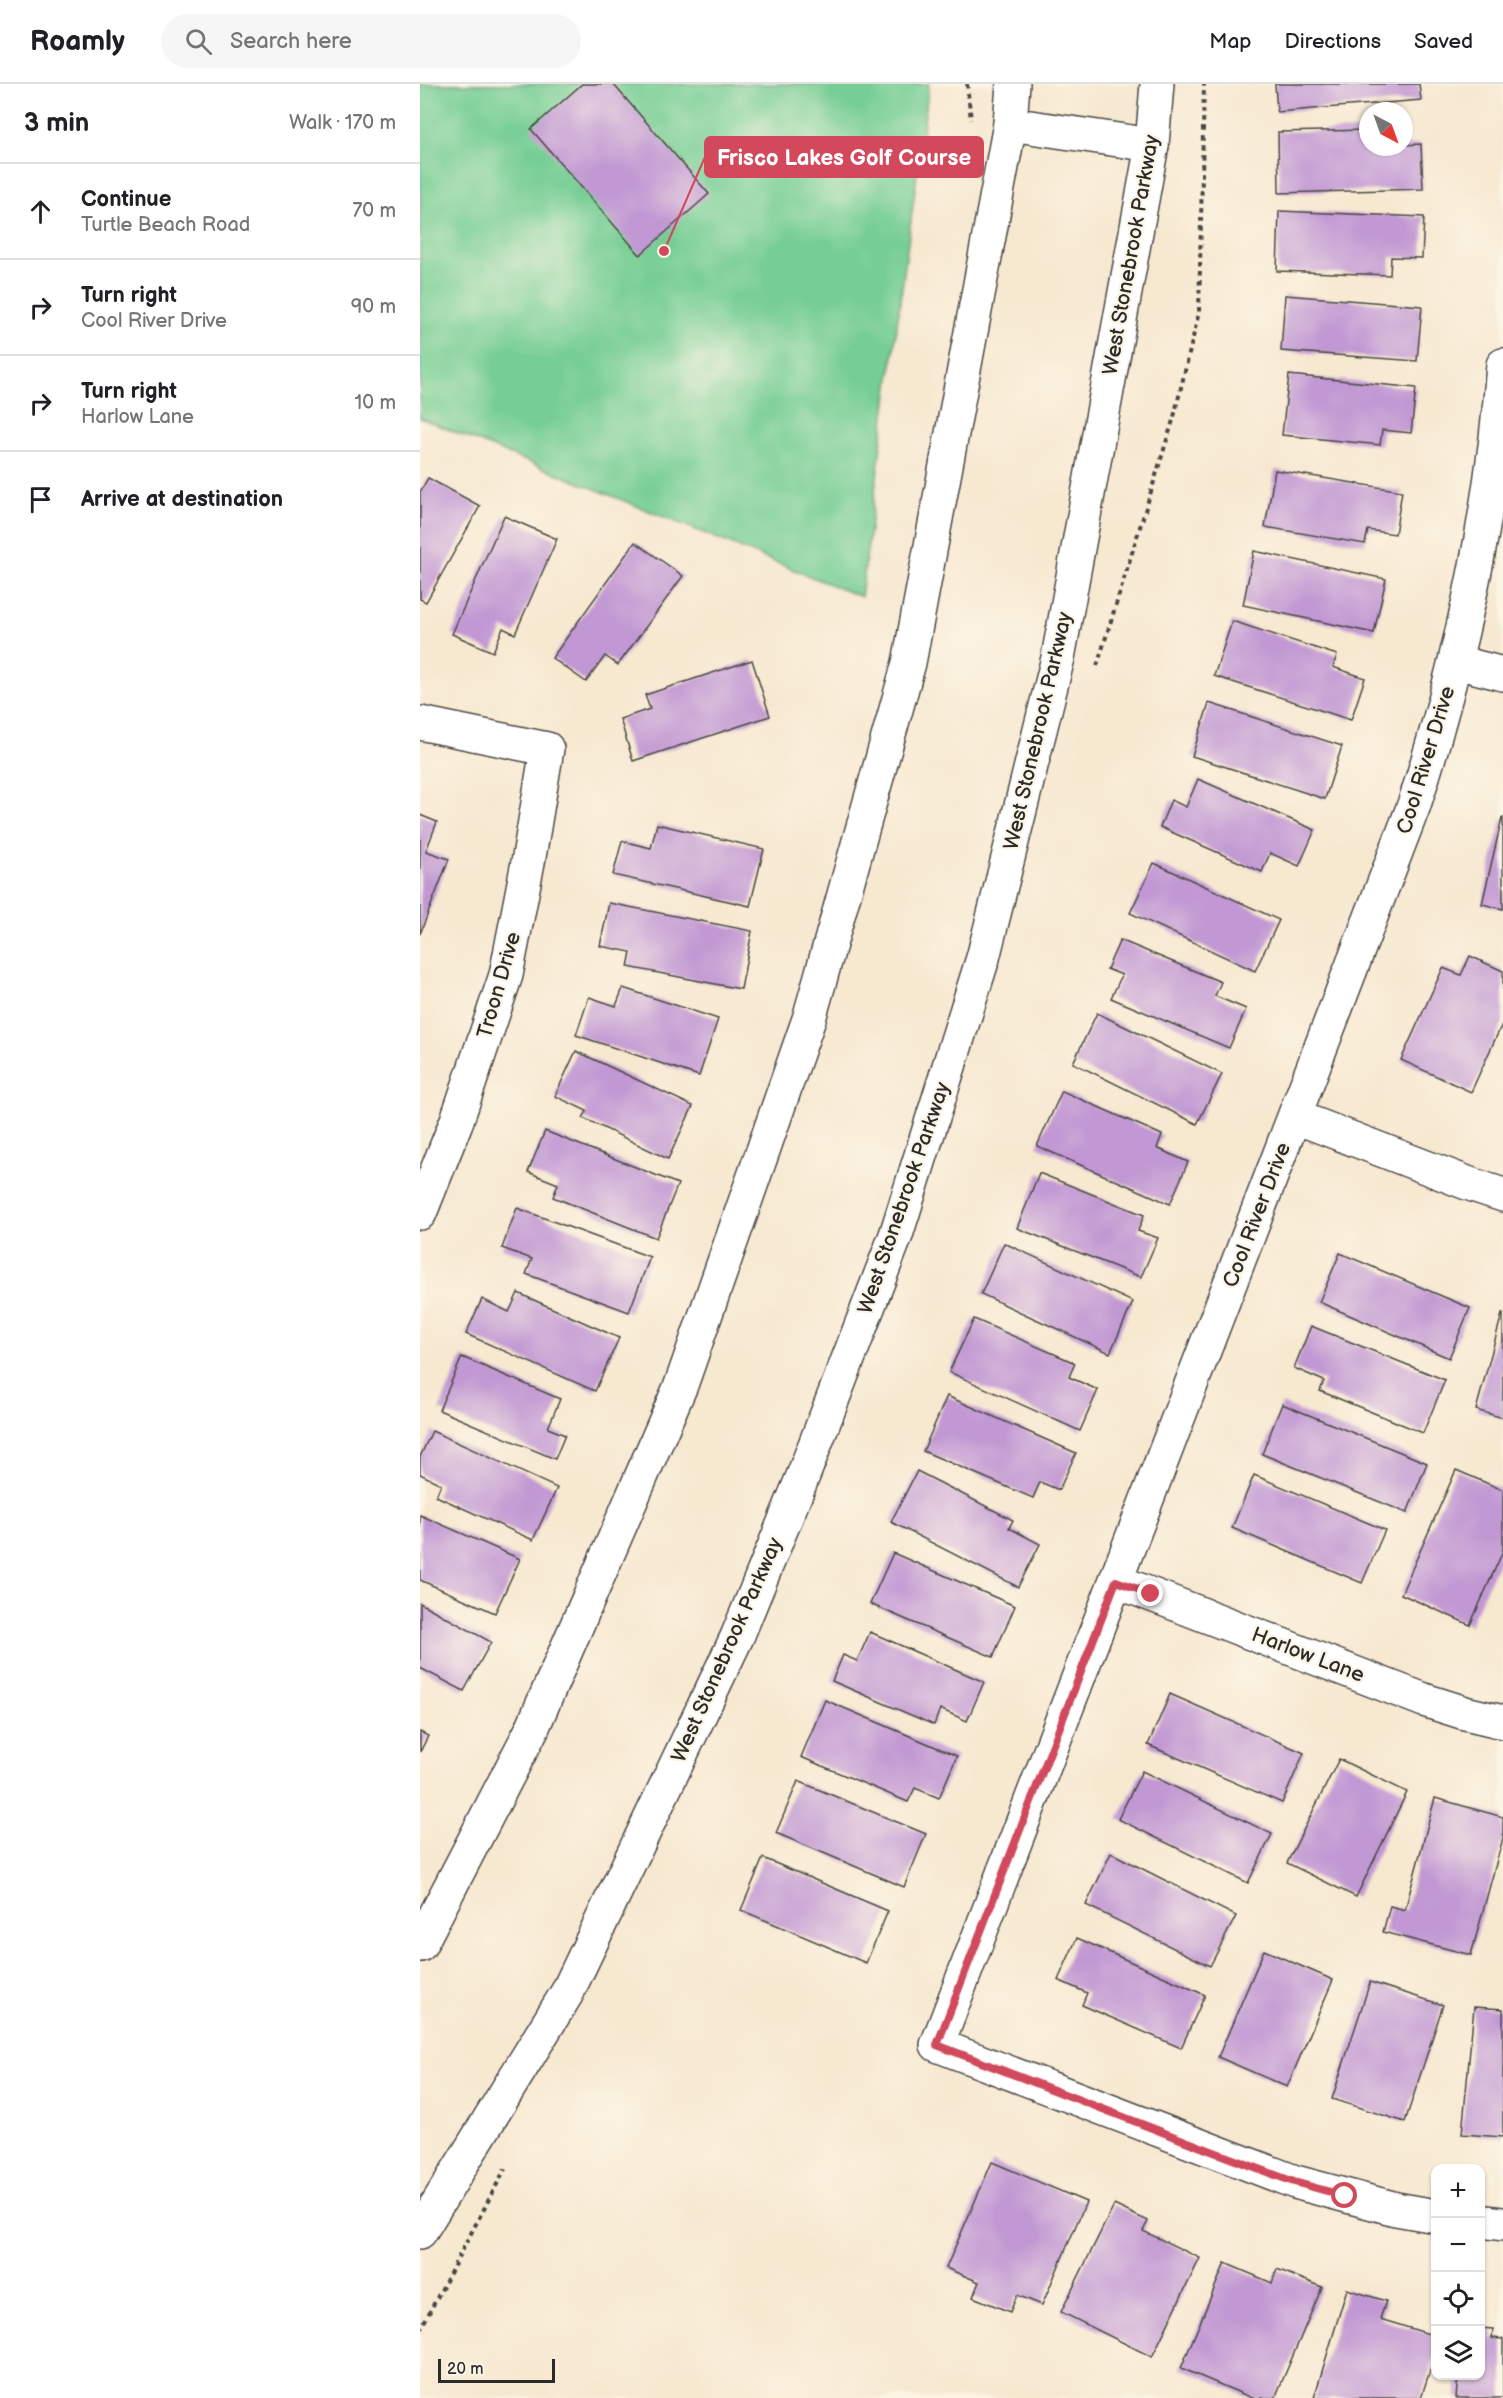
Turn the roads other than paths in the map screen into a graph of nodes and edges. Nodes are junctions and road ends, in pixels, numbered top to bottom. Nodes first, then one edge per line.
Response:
1 (1013, 84) edge
2 (1157, 84) edge
3 (1010, 124) junction
4 (1152, 145) junction
5 (1503, 365) edge
6 (1498, 457) edge
7 (1456, 662) junction
8 (1503, 674) edge
9 (420, 723) edge
10 (1296, 1117) junction
11 (1503, 1195) edge
12 (420, 1213) edge
13 (1116, 1581) junction
14 (1503, 1722) edge
15 (420, 1945) edge
16 (1431, 2215) edge
17 (1485, 2222) edge
18 (1503, 2224) edge
19 (420, 2232) edge

1 - 3 street
2 - 4 street, West Stonebrook Parkway
3 - 4 street
3 - 15 street
4 - 19 street, West Stonebrook Parkway
5 - 6 street, Cool River Drive
6 - 7 street, Cool River Drive
7 - 8 street
7 - 10 street, Cool River Drive
9 - 12 street, Troon Drive
10 - 11 street
10 - 13 street, Cool River Drive
13 - 14 street, Harlow Lane
13 - 16 street, Cool River Drive
17 - 18 street

